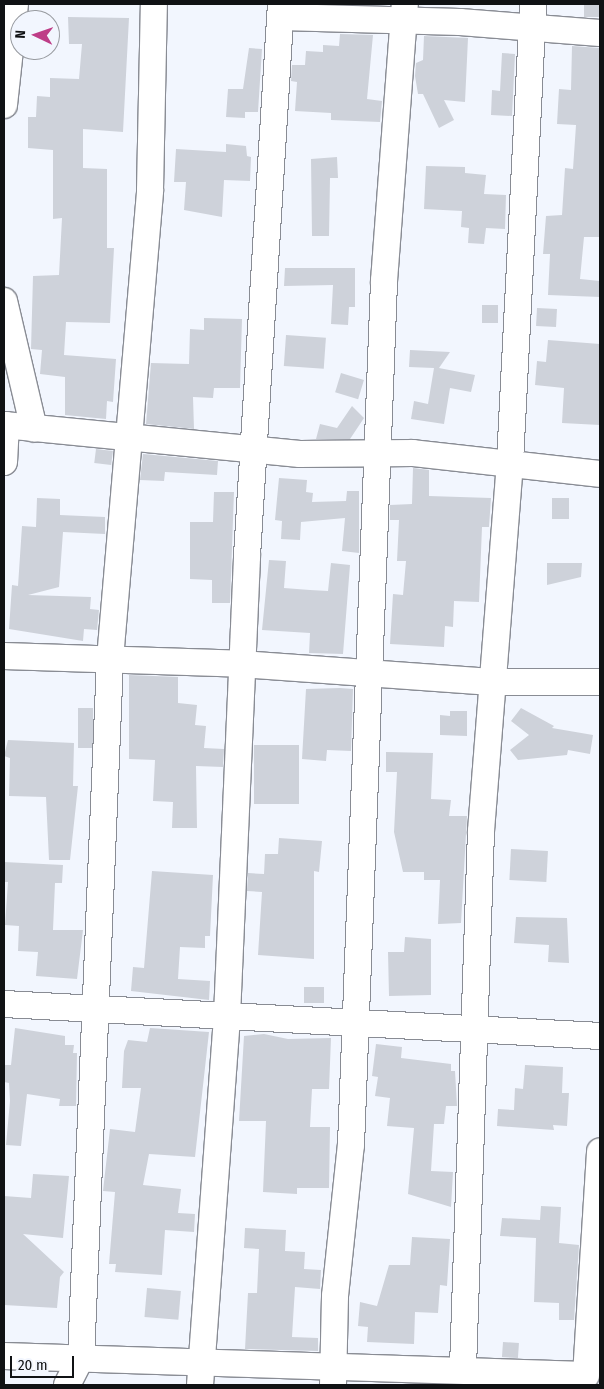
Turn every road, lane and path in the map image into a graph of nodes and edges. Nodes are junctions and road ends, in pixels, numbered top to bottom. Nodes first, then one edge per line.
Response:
1 (15, 4) edge
2 (148, 4) edge
3 (281, 10) edge
4 (404, 12) edge
5 (533, 15) edge
6 (600, 33) edge
7 (4, 105) edge
8 (4, 301) edge
9 (5, 425) edge
10 (34, 429) junction
11 (132, 439) junction
12 (254, 450) junction
13 (378, 452) junction
14 (4, 462) edge
15 (510, 462) junction
16 (600, 474) edge
17 (4, 656) edge
18 (110, 658) junction
19 (241, 664) junction
20 (369, 674) junction
21 (495, 682) junction
22 (600, 682) edge
23 (4, 1004) edge
24 (97, 1010) junction
25 (227, 1016) junction
26 (355, 1025) junction
27 (476, 1026) junction
28 (600, 1036) edge
29 (600, 1151) edge
30 (4, 1356) edge
31 (81, 1358) junction
32 (463, 1368) junction
33 (200, 1373) edge
34 (333, 1376) edge
35 (67, 1385) edge

1 - 7 street
2 - 11 street
3 - 4 street
3 - 12 street
4 - 5 street
4 - 13 street
5 - 6 street
5 - 15 street
8 - 10 street
9 - 10 street
9 - 14 street
10 - 11 street
11 - 12 street
11 - 18 street
12 - 13 street
12 - 19 street
13 - 15 street
13 - 20 street
15 - 16 street
15 - 21 street
17 - 18 street
18 - 19 street
18 - 24 street
19 - 20 street
19 - 25 street
20 - 21 street
20 - 26 street
21 - 22 street
21 - 27 street
23 - 24 street
24 - 25 street
24 - 31 street
25 - 26 street
25 - 33 street
26 - 27 street
26 - 34 street
27 - 28 street
27 - 32 street
29 - 32 street
30 - 31 street
31 - 33 street
31 - 35 street
32 - 34 street
33 - 34 street

